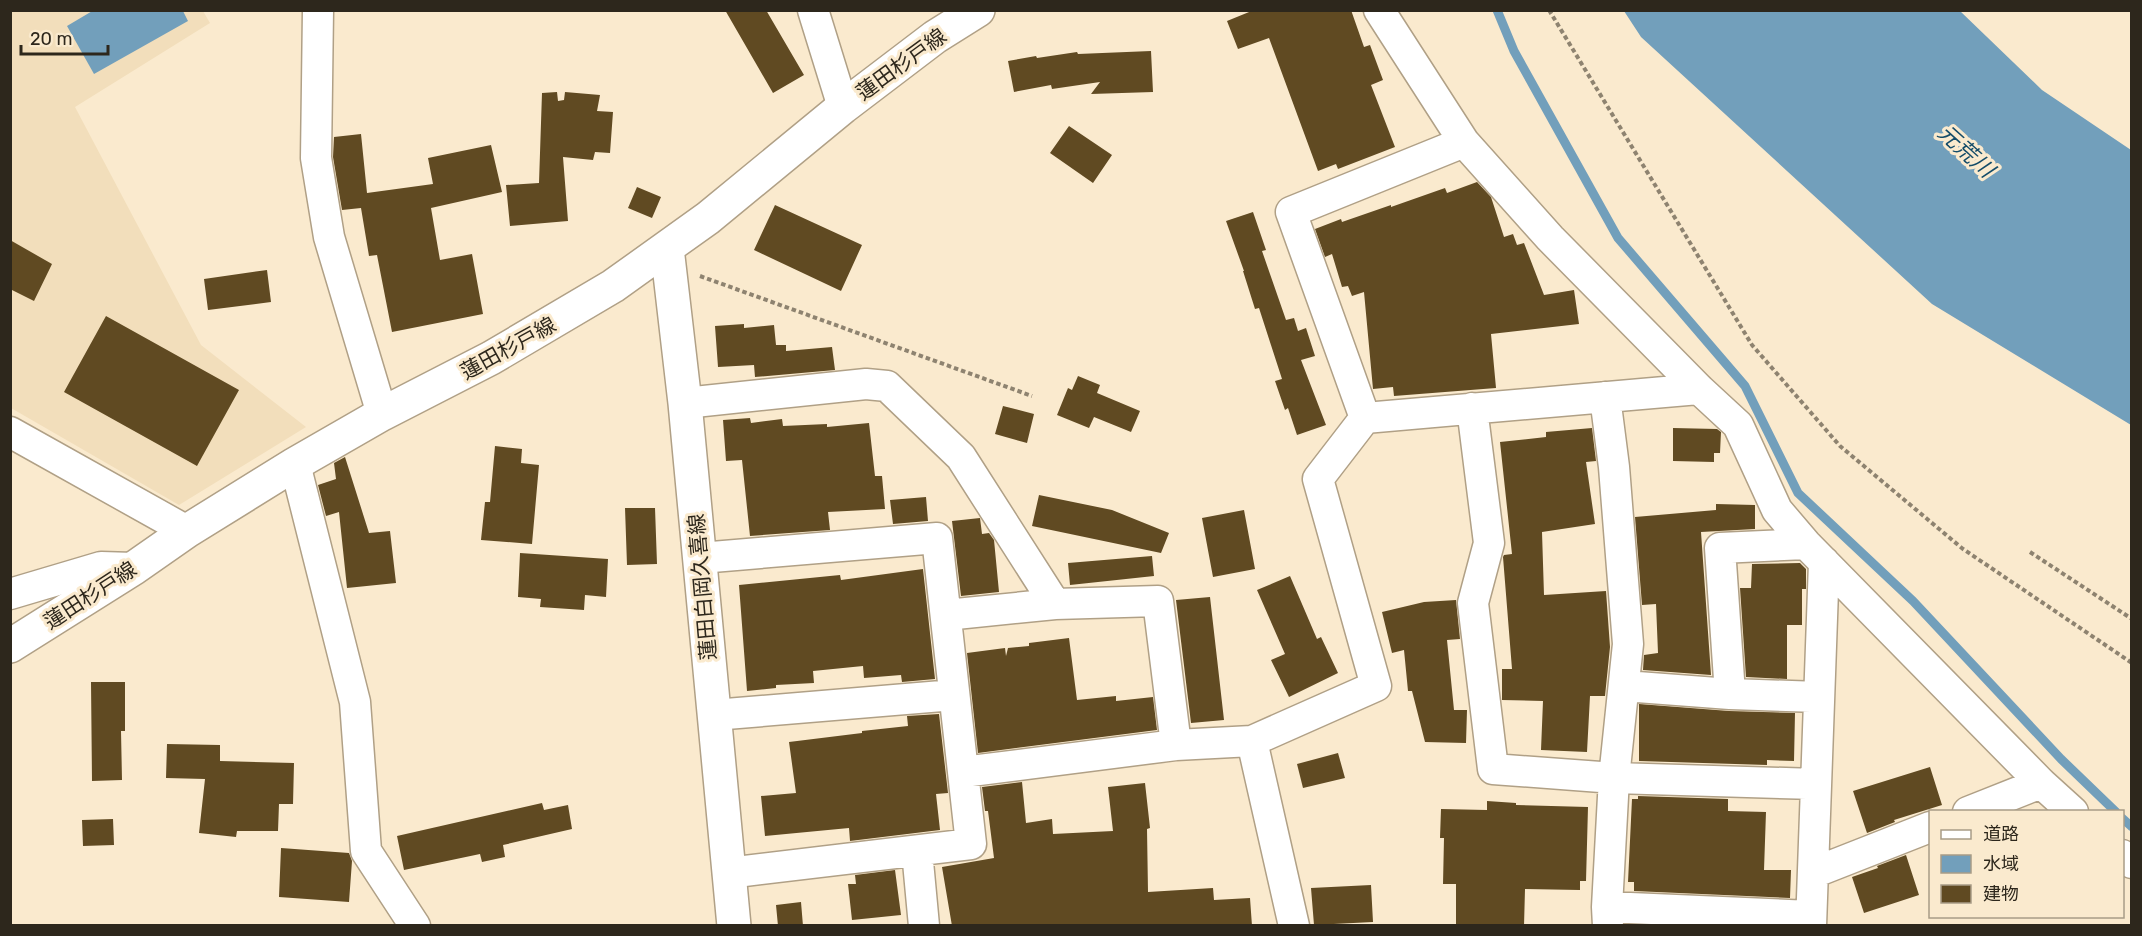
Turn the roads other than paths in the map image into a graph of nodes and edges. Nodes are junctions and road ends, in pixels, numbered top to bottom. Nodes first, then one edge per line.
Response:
1 (318, 10) edge
2 (813, 10) edge
3 (978, 10) edge
4 (1379, 10) edge
5 (843, 107) junction
6 (1464, 142) junction
7 (667, 248) junction
8 (1699, 389) junction
9 (1605, 397) junction
10 (685, 403) junction
11 (1472, 408) junction
12 (382, 414) junction
13 (1365, 418) junction
14 (10, 432) edge
15 (295, 464) junction
16 (187, 531) junction
17 (1815, 553) junction
18 (700, 558) junction
19 (134, 568) junction
20 (10, 594) edge
21 (1055, 604) junction
22 (946, 615) junction
23 (10, 646) edge
24 (1624, 686) junction
25 (1730, 694) junction
26 (954, 695) junction
27 (1819, 697) junction
28 (714, 715) junction
29 (1252, 741) junction
30 (1176, 746) junction
31 (963, 772) junction
32 (1614, 778) junction
33 (2041, 783) junction
34 (1816, 784) junction
35 (1973, 810) edge
36 (2071, 810) edge
37 (1929, 827) edge
38 (917, 851) junction
39 (728, 873) junction
40 (1813, 873) junction
41 (1607, 916) edge
42 (1811, 921) edge
43 (415, 926) edge
44 (734, 926) edge
45 (924, 926) edge
46 (1294, 926) edge

1 - 12 street
2 - 5 street
3 - 5 main road, 蓮田杉戸線
4 - 6 street
5 - 7 main road, 蓮田杉戸線
6 - 8 street
6 - 13 street
7 - 10 main road, 蓮田白岡久喜線
7 - 12 main road, 蓮田杉戸線
8 - 9 street
8 - 17 street
9 - 11 street
9 - 24 street
10 - 18 main road, 蓮田白岡久喜線
10 - 21 street
11 - 13 street
11 - 32 street
12 - 15 main road, 蓮田杉戸線
13 - 29 street
14 - 16 street
15 - 16 main road, 蓮田杉戸線
15 - 43 street
16 - 19 main road, 蓮田杉戸線
17 - 25 street
17 - 27 street
17 - 33 street
18 - 22 street
18 - 28 main road, 蓮田白岡久喜線
19 - 20 street
19 - 23 main road, 蓮田杉戸線
21 - 22 street
21 - 30 street
22 - 26 street
24 - 25 street
24 - 32 street
25 - 27 street
26 - 28 street
26 - 31 street
27 - 34 street
28 - 39 main road, 蓮田白岡久喜線
29 - 30 street
29 - 46 street
30 - 31 street
31 - 38 street
32 - 34 street
32 - 41 street
33 - 35 street
33 - 36 street
34 - 40 street
37 - 40 street
38 - 39 street
38 - 45 street
39 - 44 main road, 蓮田白岡久喜線
40 - 42 street
41 - 42 street

